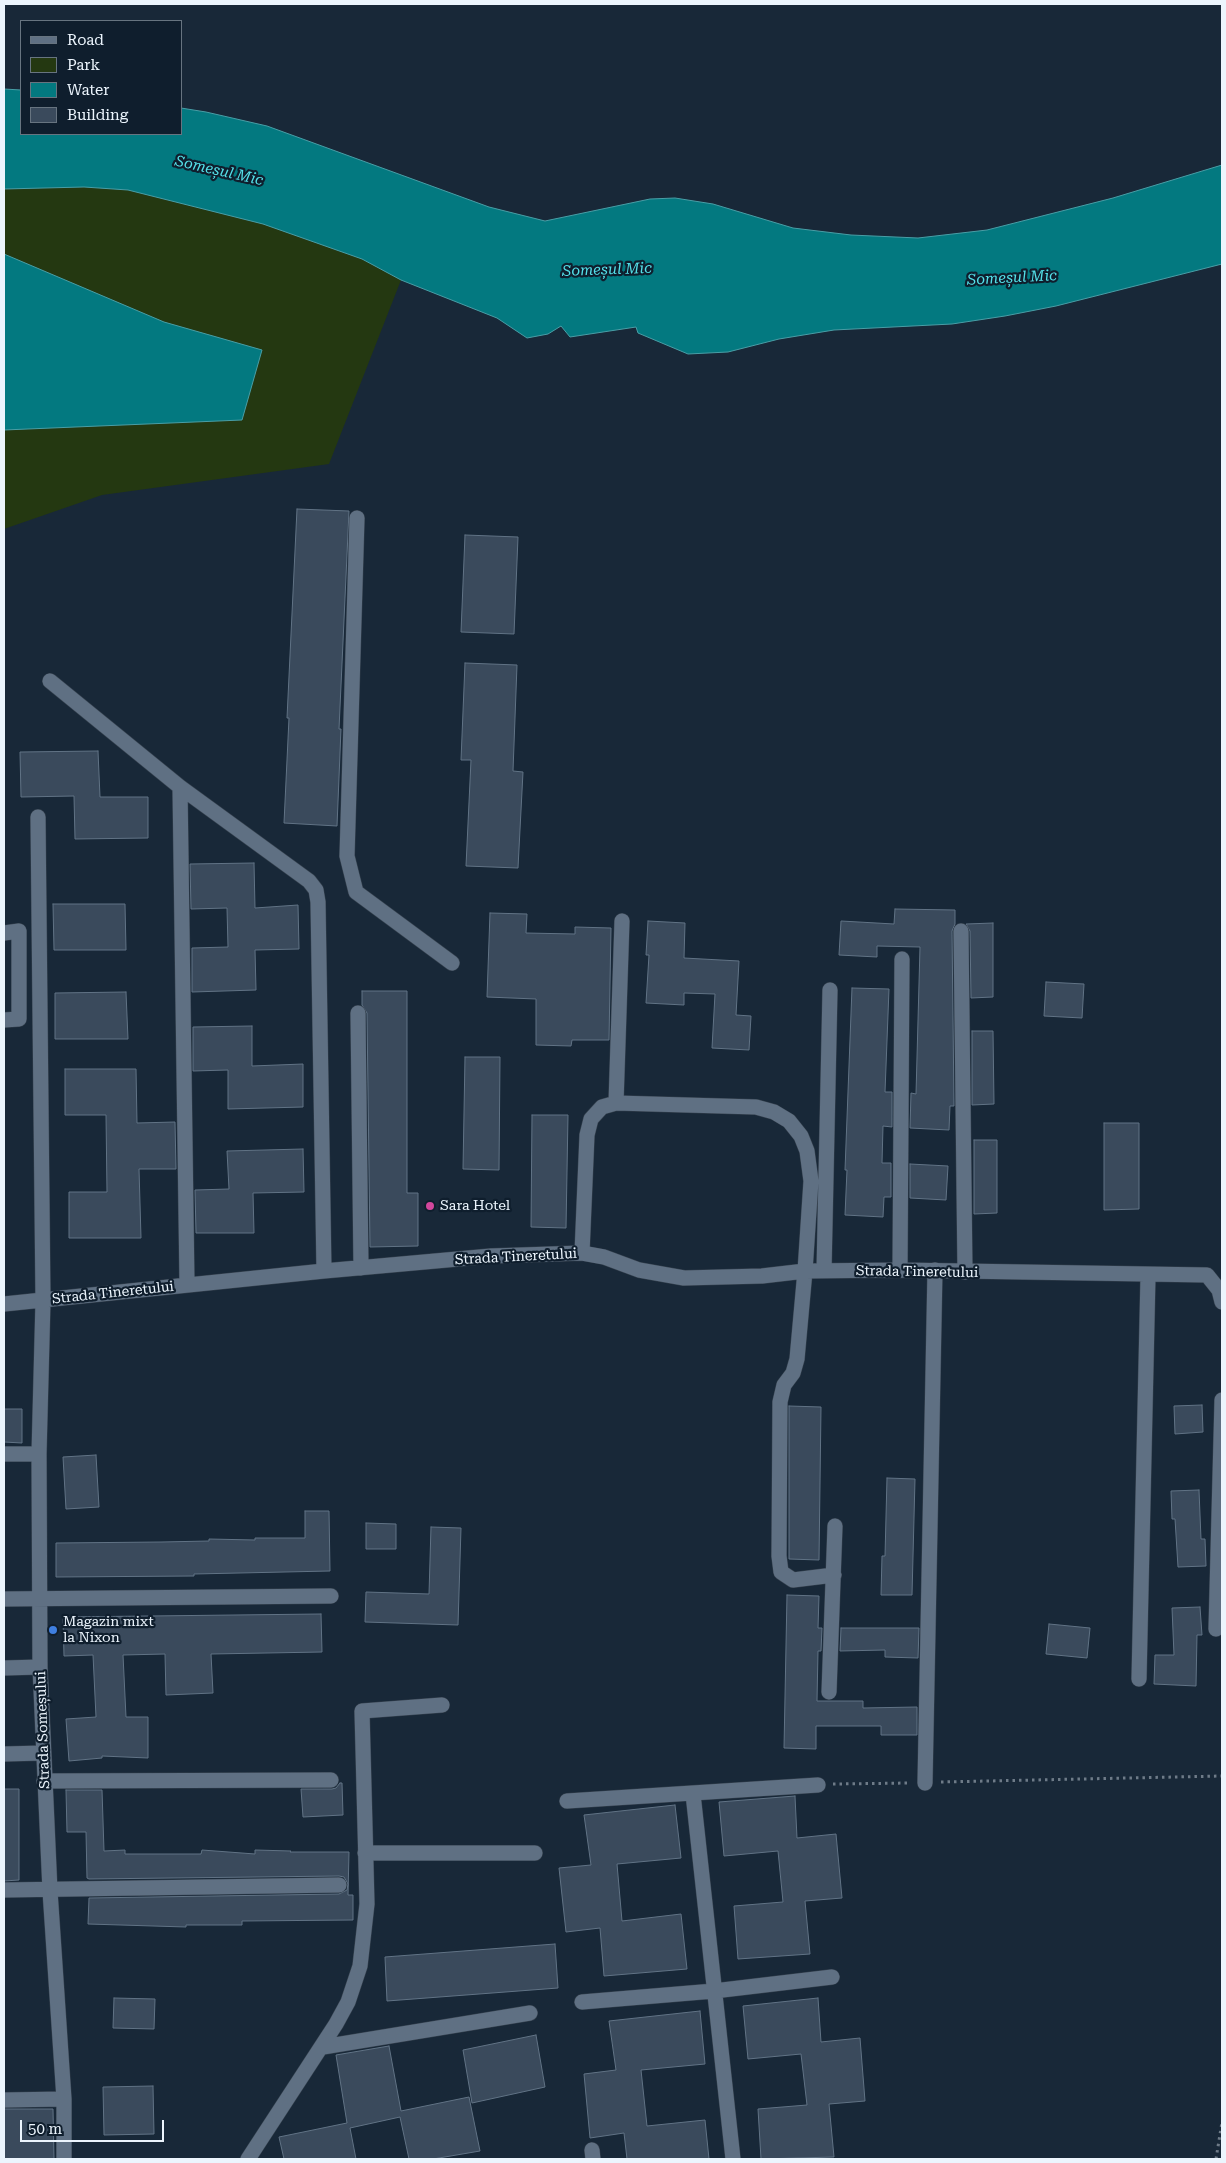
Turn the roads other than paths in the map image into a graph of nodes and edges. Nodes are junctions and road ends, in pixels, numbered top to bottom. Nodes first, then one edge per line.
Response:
1 (357, 518) dead end
2 (50, 681) dead end
3 (180, 787) junction
4 (38, 817) dead end
5 (622, 921) dead end
6 (960, 931) dead end
7 (4, 932) edge
8 (902, 959) dead end
9 (452, 963) dead end
10 (830, 990) dead end
11 (358, 1013) dead end
12 (4, 1020) edge
13 (616, 1103) junction
14 (582, 1253) junction
15 (361, 1268) junction
16 (324, 1270) junction
17 (900, 1270) junction
18 (936, 1270) junction
19 (805, 1271) junction
20 (824, 1271) junction
21 (964, 1272) junction
22 (1148, 1276) junction
23 (187, 1284) junction
24 (43, 1301) junction
25 (1222, 1302) edge
26 (4, 1304) edge
27 (1222, 1400) edge
28 (4, 1454) edge
29 (39, 1454) junction
30 (835, 1526) dead end
31 (834, 1576) junction
32 (331, 1596) dead end
33 (4, 1599) edge
34 (40, 1599) junction
35 (1216, 1629) dead end
36 (40, 1667) junction
37 (4, 1668) edge
38 (1140, 1679) dead end
39 (830, 1692) dead end
40 (442, 1705) dead end
41 (43, 1753) junction
42 (4, 1754) edge
43 (44, 1780) junction
44 (331, 1780) dead end
45 (925, 1783) road end
46 (818, 1785) road end
47 (693, 1794) junction
48 (567, 1801) dead end
49 (365, 1853) junction
50 (535, 1853) dead end
51 (339, 1885) dead end
52 (4, 1890) edge
53 (50, 1891) junction
54 (832, 1976) dead end
55 (714, 1991) junction
56 (582, 2002) dead end
57 (530, 2013) dead end
58 (323, 2047) junction
59 (64, 2099) junction
60 (4, 2100) edge
61 (64, 2159) edge
62 (248, 2159) edge
63 (733, 2159) edge

1 - 9 street
2 - 3 street
3 - 16 street
3 - 23 street
4 - 24 street, Strada Someșului
5 - 13 street
6 - 21 street
7 - 12 street
8 - 17 street
10 - 20 street
11 - 15 street
13 - 14 street
13 - 19 street
14 - 15 street, Strada Tineretului
14 - 19 street, Strada Tineretului
15 - 16 street, Strada Tineretului
16 - 23 street, Strada Tineretului
17 - 18 street, Strada Tineretului
17 - 20 street, Strada Tineretului
18 - 21 street, Strada Tineretului
18 - 45 street
19 - 20 street, Strada Tineretului
19 - 31 street
21 - 22 street, Strada Tineretului
22 - 25 street, Strada Tineretului
22 - 38 street
23 - 24 street, Strada Tineretului
24 - 26 street, Strada Tineretului
24 - 29 street, Strada Someșului
27 - 35 street
28 - 29 street
29 - 34 street, Strada Someșului
30 - 31 street
31 - 39 street
32 - 34 street
33 - 34 street
34 - 36 street, Strada Someșului
36 - 37 street
36 - 41 street, Strada Someșului
40 - 49 street
41 - 42 street
41 - 43 street, Strada Someșului
43 - 44 street
43 - 53 street, Strada Someșului
46 - 47 street
47 - 48 street
47 - 55 street
49 - 50 street
49 - 58 street
51 - 53 street
52 - 53 street
53 - 59 street, Strada Someșului
54 - 55 street
55 - 56 street
55 - 63 street
57 - 58 street
58 - 62 street
59 - 60 street
59 - 61 street, Strada Someșului

